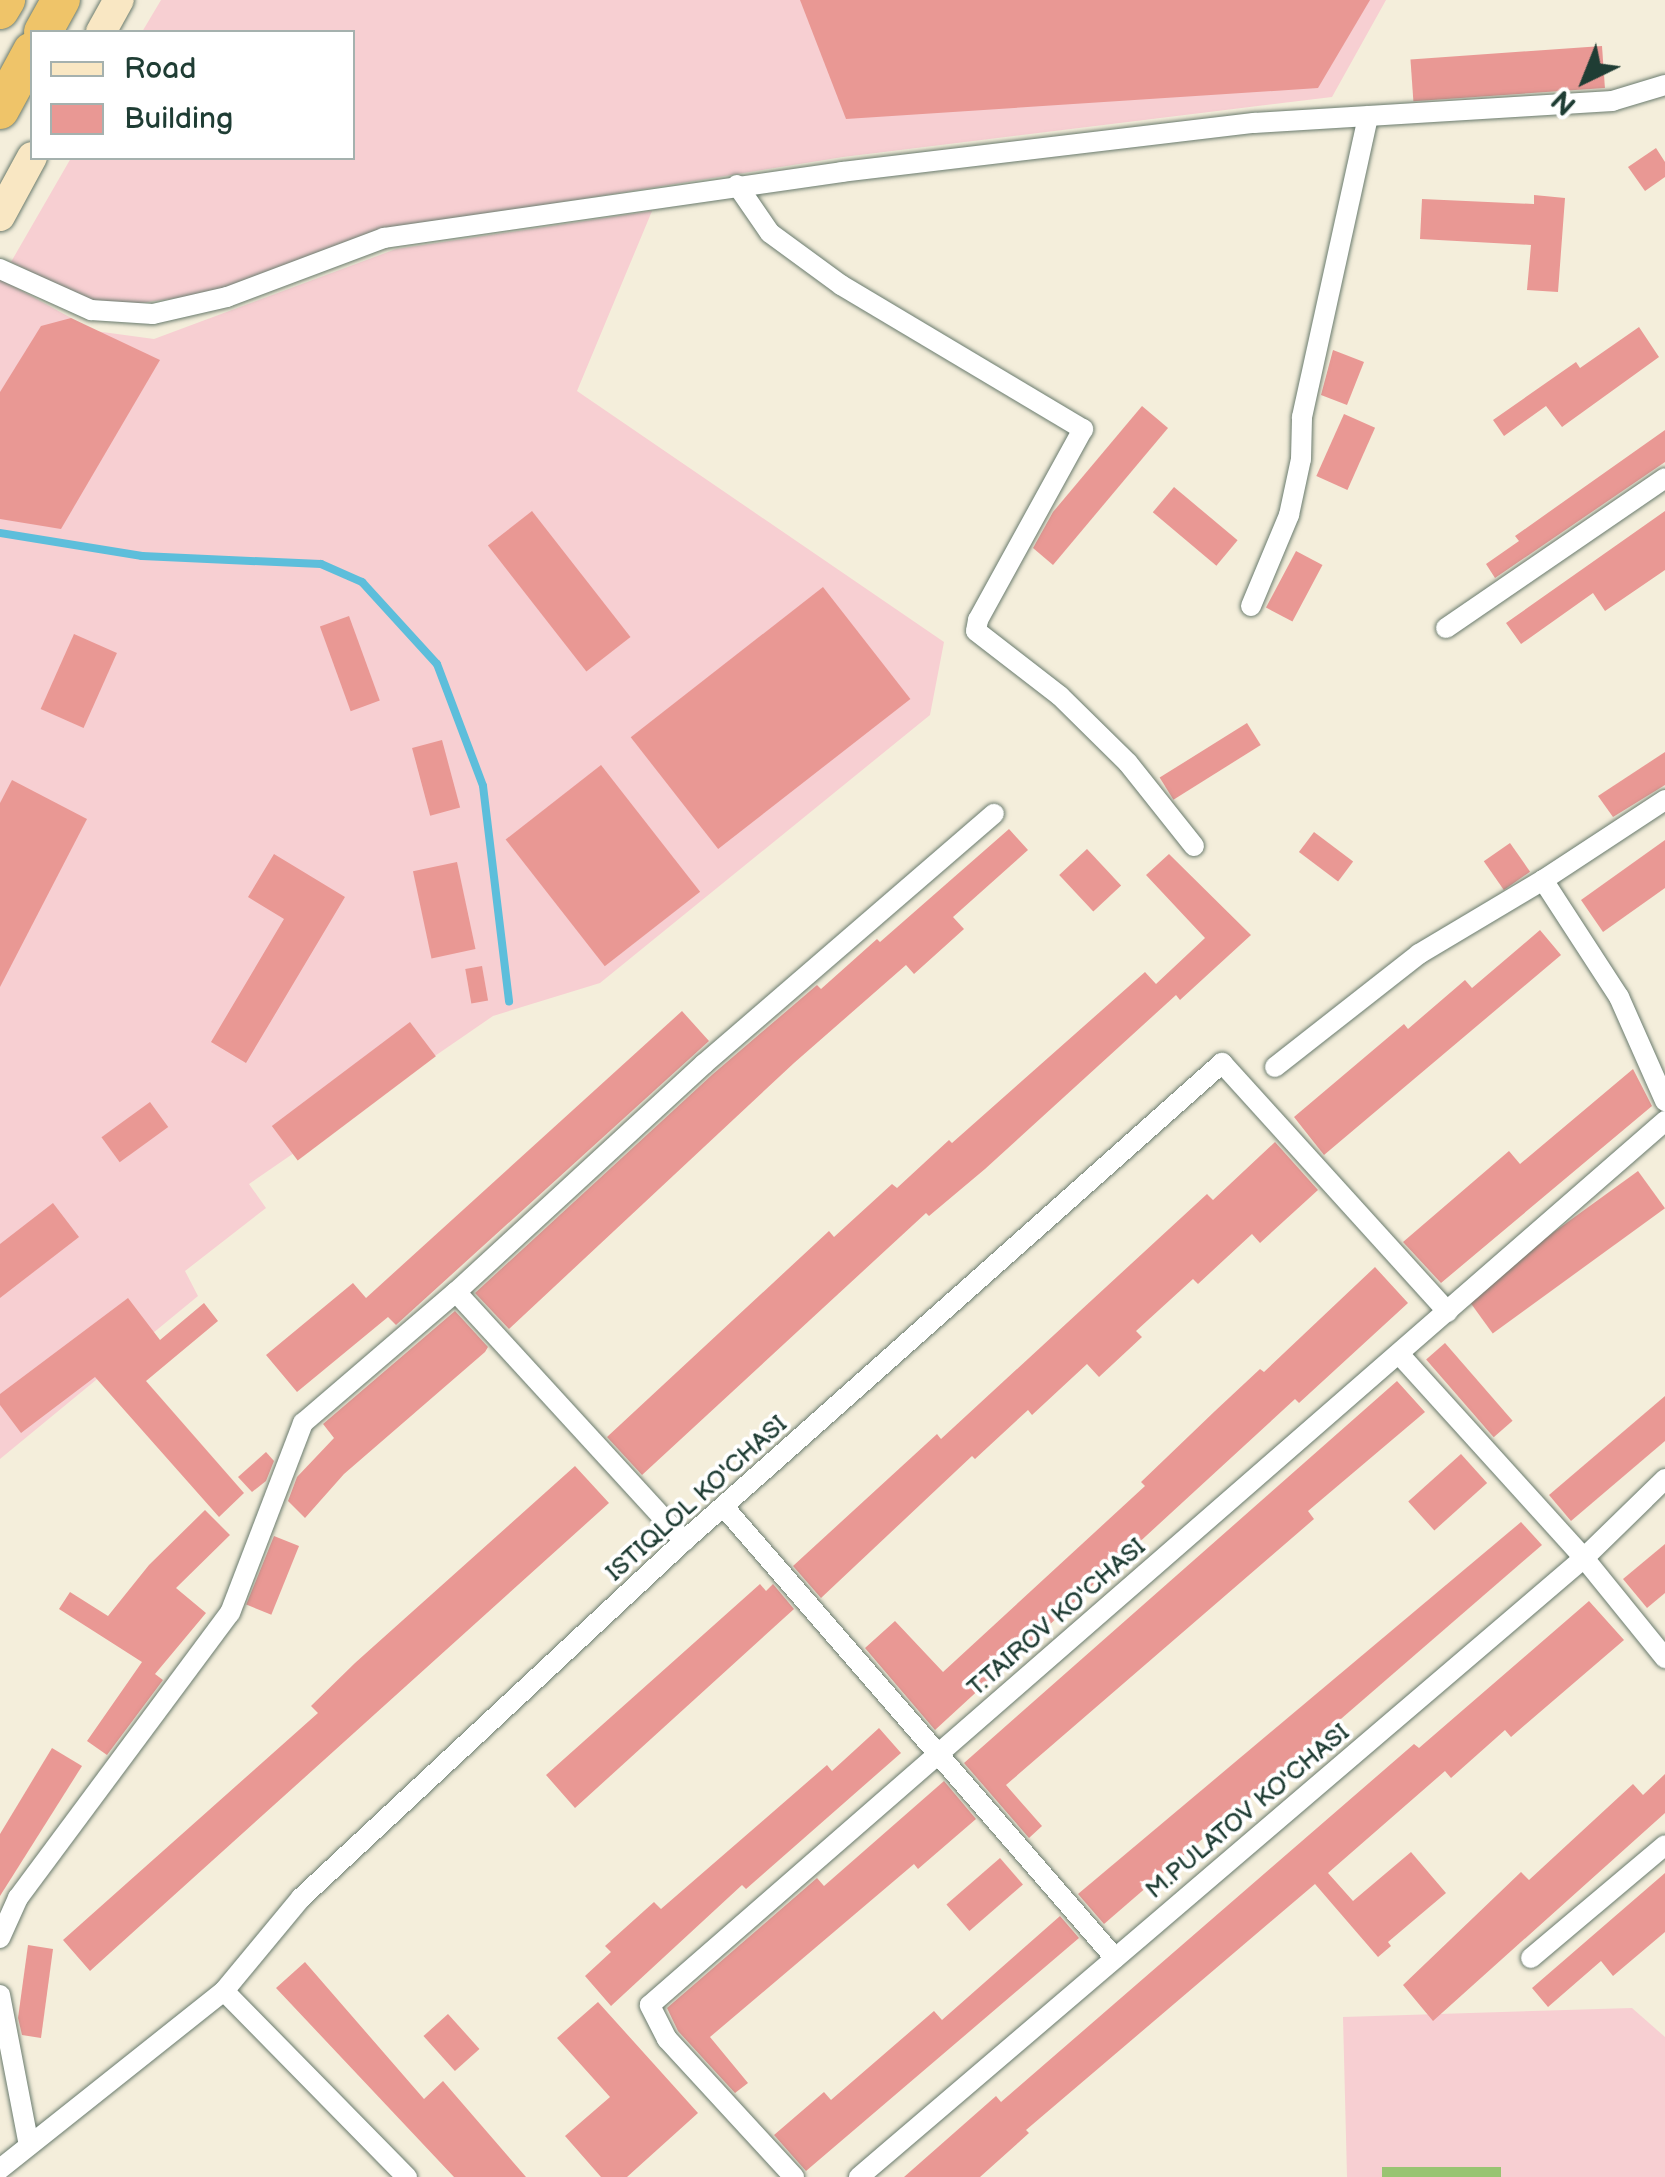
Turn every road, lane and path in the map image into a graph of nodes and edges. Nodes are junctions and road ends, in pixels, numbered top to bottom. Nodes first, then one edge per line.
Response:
1 (6, 0) edge
2 (61, 0) edge
3 (119, 0) edge
4 (0, 10) edge
5 (44, 30) edge
6 (102, 30) edge
7 (30, 55) edge
8 (1665, 85) edge
9 (0, 110) edge
10 (1368, 116) junction
11 (30, 160) edge
12 (737, 185) junction
13 (0, 216) edge
14 (0, 269) edge
15 (1665, 478) edge
16 (1250, 606) dead end
17 (1446, 628) dead end
18 (1665, 800) edge
19 (994, 814) dead end
20 (1194, 846) dead end
21 (1544, 880) junction
22 (1275, 1067) dead end
23 (1665, 1101) edge
24 (1665, 1120) edge
25 (456, 1292) junction
26 (1448, 1312) junction
27 (1399, 1354) junction
28 (1665, 1478) edge
29 (724, 1507) junction
30 (684, 1541) junction
31 (1584, 1558) junction
32 (1665, 1658) edge
33 (938, 1755) junction
34 (1665, 1845) edge
35 (0, 1938) edge
36 (1116, 1958) junction
37 (1531, 1958) dead end
38 (224, 1991) junction
39 (0, 1995) edge
40 (30, 2145) junction
41 (0, 2170) edge
42 (407, 2177) edge
43 (794, 2177) edge
44 (859, 2177) edge

1 - 4 highway
2 - 5 highway
3 - 6 street
7 - 9 highway
8 - 10 street
10 - 12 street
10 - 16 street
11 - 13 street
12 - 14 street
12 - 20 street
15 - 17 street
18 - 21 street
19 - 25 street
21 - 22 street
21 - 23 street
24 - 26 street, T.TAIROV KO'CHASI
25 - 30 street
25 - 35 street
26 - 27 street, T.TAIROV KO'CHASI
26 - 29 street, ISTIQLOL KO'CHASI
27 - 31 street
27 - 33 street, T.TAIROV KO'CHASI
28 - 31 street, M.PULATOV KO'CHASI
29 - 30 street, ISTIQLOL KO'CHASI
29 - 33 street
30 - 38 street, ISTIQLOL KO'CHASI
31 - 32 street
31 - 36 street, M.PULATOV KO'CHASI
33 - 36 street
33 - 43 street, T.TAIROV KO'CHASI
34 - 37 street
36 - 44 street, M.PULATOV KO'CHASI
38 - 40 street, ISTIQLOL KO'CHASI
38 - 42 street
39 - 40 street
40 - 41 street, ISTIQLOL KO'CHASI

